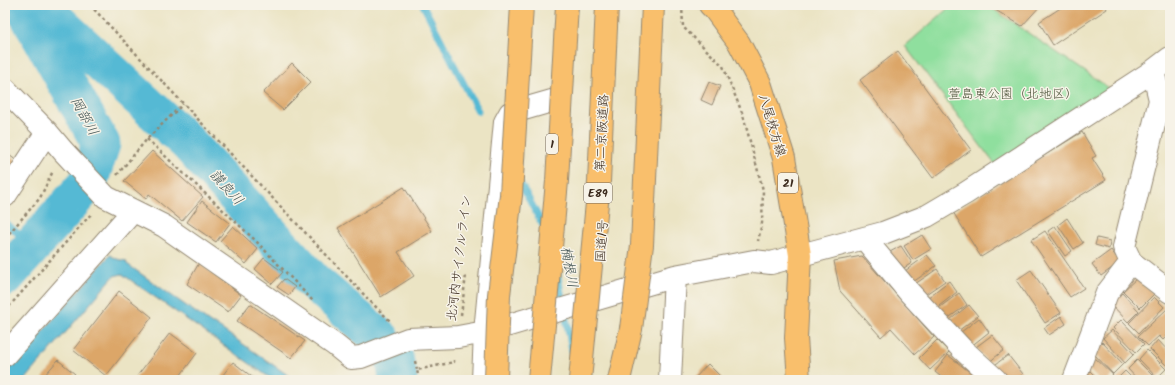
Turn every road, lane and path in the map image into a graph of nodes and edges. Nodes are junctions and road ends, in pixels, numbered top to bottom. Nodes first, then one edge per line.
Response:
1 (90, 5) edge
2 (522, 5) edge
3 (559, 5) edge
4 (567, 5) edge
5 (607, 5) edge
6 (615, 5) edge
7 (653, 5) edge
8 (682, 5) edge
9 (710, 5) edge
10 (1170, 58) edge
11 (1153, 71) junction
12 (5, 89) edge
13 (555, 100) junction
14 (183, 104) junction
15 (47, 132) junction
16 (147, 139) junction
17 (68, 156) junction
18 (103, 194) junction
19 (5, 196) edge
20 (133, 211) junction
21 (5, 238) edge
22 (864, 238) junction
23 (800, 255) junction
24 (754, 261) junction
25 (1131, 262) junction
26 (467, 268) dead end
27 (674, 276) junction
28 (1170, 292) edge
29 (314, 302) dead end
30 (5, 311) edge
31 (485, 332) junction
32 (458, 337) junction
33 (404, 340) junction
34 (5, 355) edge
35 (417, 370) junction
36 (419, 380) edge
37 (492, 380) edge
38 (533, 380) edge
39 (539, 380) edge
40 (580, 380) edge
41 (587, 380) edge
42 (619, 380) edge
43 (670, 380) edge
44 (799, 380) edge
45 (996, 380) edge
46 (1074, 380) edge

1 - 14 path
2 - 37 main road, bridge
3 - 13 main road, 1
4 - 39 main road, bridge
5 - 40 main road, 第二京阪道路 / E89, bridge
6 - 41 main road, 国道1号
7 - 42 main road, bridge
8 - 24 path
9 - 23 main road, 八尾枚方線 / 21
10 - 11 street
11 - 22 street
11 - 25 street
12 - 15 street
13 - 31 street
13 - 38 main road, 1
14 - 16 path
14 - 33 path
15 - 17 street
15 - 19 street
16 - 18 path
16 - 29 path
17 - 18 street
17 - 21 path
18 - 20 street
18 - 30 path
20 - 33 street
20 - 34 street
22 - 23 street
22 - 45 street
23 - 24 street
23 - 44 main road, 八尾枚方線 / 21
24 - 27 street
25 - 28 street
25 - 46 street
26 - 32 path, 北河内サイクルライン
27 - 31 street
27 - 43 street
31 - 32 street
31 - 37 street
32 - 33 street
32 - 35 path, 北河内サイクルライン
33 - 35 path
35 - 36 path

